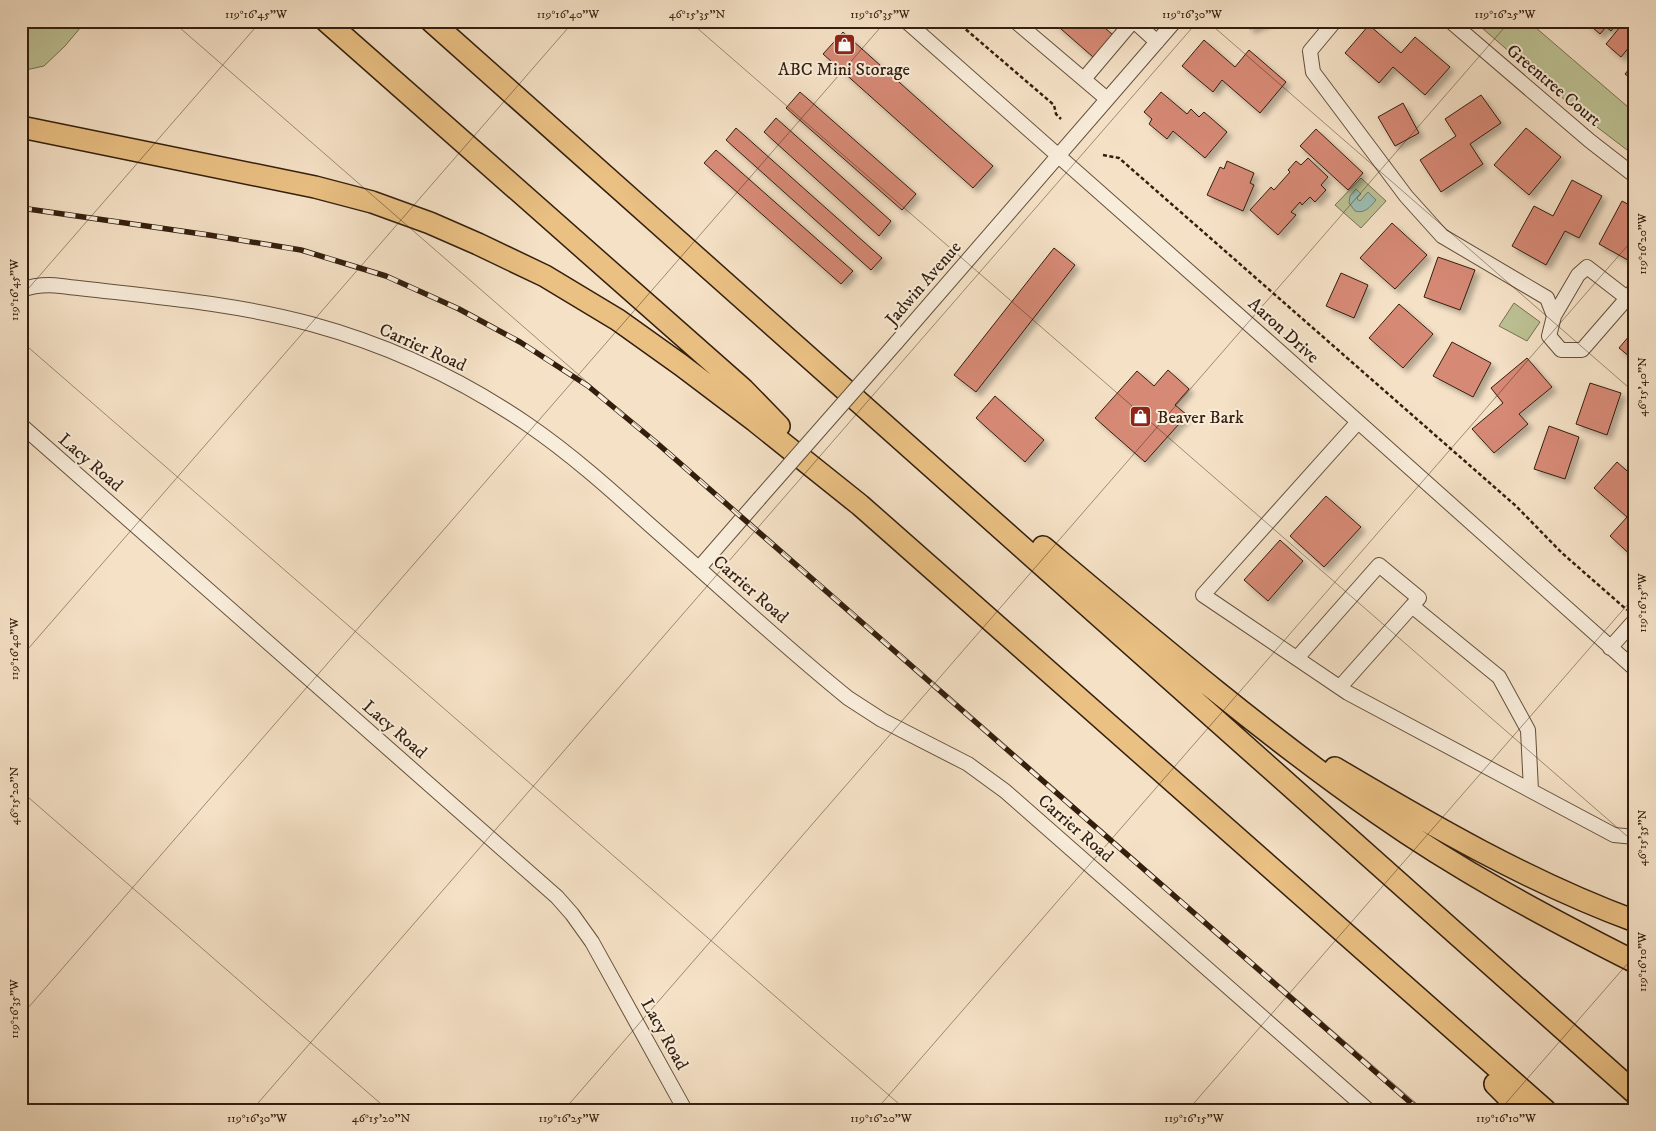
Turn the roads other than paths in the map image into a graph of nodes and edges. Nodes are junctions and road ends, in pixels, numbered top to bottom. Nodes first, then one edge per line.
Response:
1 (326, 21) edge
2 (431, 21) edge
3 (906, 21) edge
4 (1015, 21) edge
5 (1133, 21) edge
6 (1175, 21) edge
7 (1335, 21) edge
8 (1450, 21) edge
9 (1157, 42) junction
10 (1084, 79) junction
11 (1107, 99) junction
12 (21, 127) edge
13 (1058, 155) junction
14 (1635, 176) edge
15 (21, 290) edge
16 (1631, 293) edge
17 (1554, 316) junction
18 (871, 413) junction
19 (1358, 422) junction
20 (21, 425) edge
21 (860, 505) junction
22 (699, 568) junction
23 (1412, 606) junction
24 (1631, 615) edge
25 (1610, 648) junction
26 (1297, 658) junction
27 (1635, 669) edge
28 (1340, 687) junction
29 (1244, 714) junction
30 (1531, 790) junction
31 (1635, 837) edge
32 (1635, 921) edge
33 (1356, 944) junction
34 (1635, 962) edge
35 (1635, 1093) edge
36 (685, 1110) edge
37 (1368, 1110) edge
38 (1521, 1110) edge
39 (1545, 1110) edge

1 - 21 highway
2 - 18 highway
3 - 13 street, Aaron Drive
4 - 10 street
5 - 9 street
5 - 10 street
6 - 9 street, Jadwin Avenue
7 - 17 street
8 - 14 street, Greentree Court
9 - 11 street, Jadwin Avenue
10 - 11 street
11 - 13 street, Jadwin Avenue
12 - 21 highway
13 - 19 street, Aaron Drive
13 - 22 street, Jadwin Avenue, bridge
15 - 22 street, Carrier Road
16 - 17 street
16 - 17 street
18 - 29 highway
18 - 35 highway
19 - 25 street, Aaron Drive
19 - 26 street
20 - 36 street, Lacy Road
21 - 33 highway
22 - 37 street, Carrier Road
23 - 26 street
23 - 28 street
23 - 30 street
24 - 25 street
25 - 27 street, Aaron Drive
26 - 28 street
28 - 30 street
29 - 32 highway
29 - 34 highway
30 - 31 street
33 - 38 highway
33 - 39 highway

